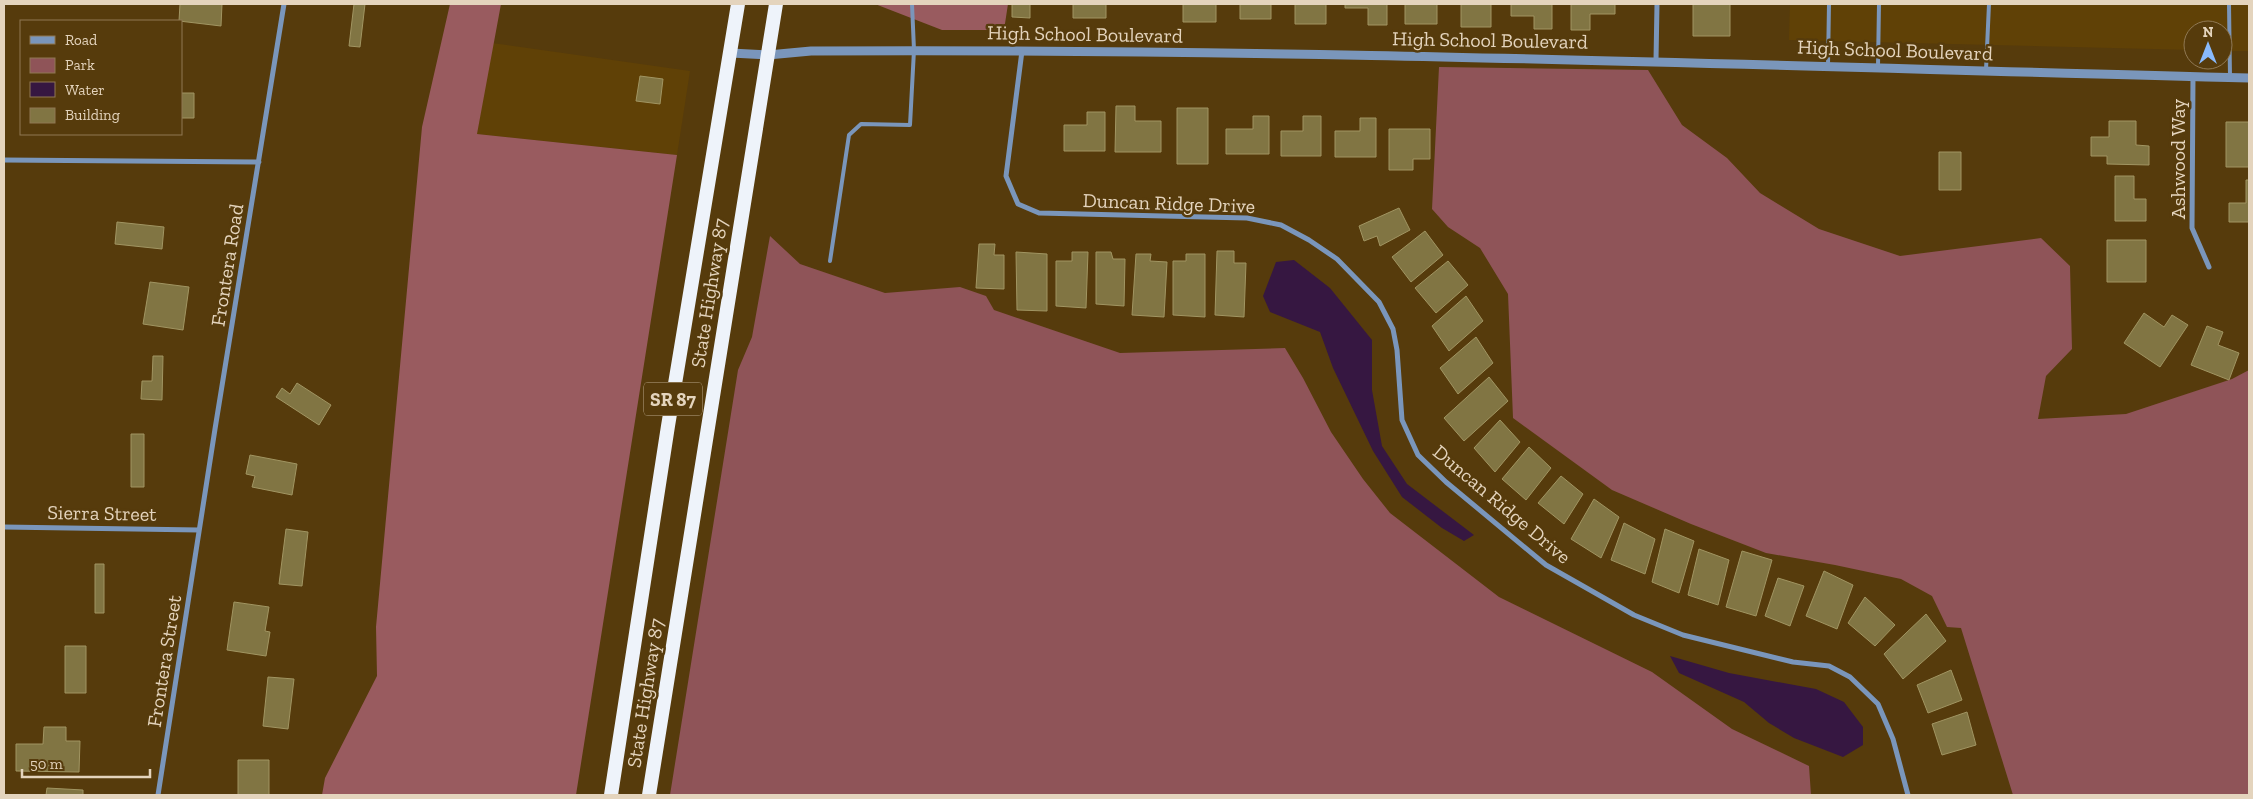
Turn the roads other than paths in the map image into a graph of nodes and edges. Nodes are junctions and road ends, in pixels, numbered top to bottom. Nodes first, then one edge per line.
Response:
1 (284, 4) edge
2 (738, 4) edge
3 (776, 4) edge
4 (912, 4) edge
5 (1657, 4) edge
6 (1829, 4) edge
7 (1879, 4) edge
8 (1989, 4) edge
9 (2229, 4) edge
10 (914, 50) junction
11 (1022, 50) junction
12 (731, 53) junction
13 (768, 55) junction
14 (1656, 60) junction
15 (1828, 65) junction
16 (1878, 67) junction
17 (1986, 70) junction
18 (2193, 76) junction
19 (2230, 77) junction
20 (2249, 78) edge
21 (4, 160) edge
22 (259, 162) junction
23 (830, 261) dead end
24 (2209, 267) dead end
25 (4, 527) edge
26 (199, 530) junction
27 (158, 795) edge
28 (610, 795) edge
29 (649, 795) edge
30 (1908, 795) edge

1 - 22 street, Frontera Road
2 - 12 highway, SR 87
3 - 13 highway, State Highway 87 / SR 87
4 - 10 lane
5 - 14 street
6 - 15 lane
7 - 16 lane
8 - 17 lane
9 - 19 lane
10 - 11 street, High School Boulevard
10 - 13 street, High School Boulevard
10 - 23 lane
11 - 14 street, High School Boulevard
11 - 30 street, Duncan Ridge Drive
12 - 13 street, High School Boulevard
12 - 28 highway, SR 87
13 - 29 highway, State Highway 87 / SR 87
14 - 15 street, High School Boulevard
15 - 16 street, High School Boulevard
16 - 17 street, High School Boulevard
17 - 18 street, High School Boulevard
18 - 19 street, High School Boulevard
18 - 24 street, Ashwood Way
19 - 20 street, High School Boulevard
21 - 22 street
22 - 26 street, Frontera Road
25 - 26 street, Sierra Street
26 - 27 street, Frontera Street

